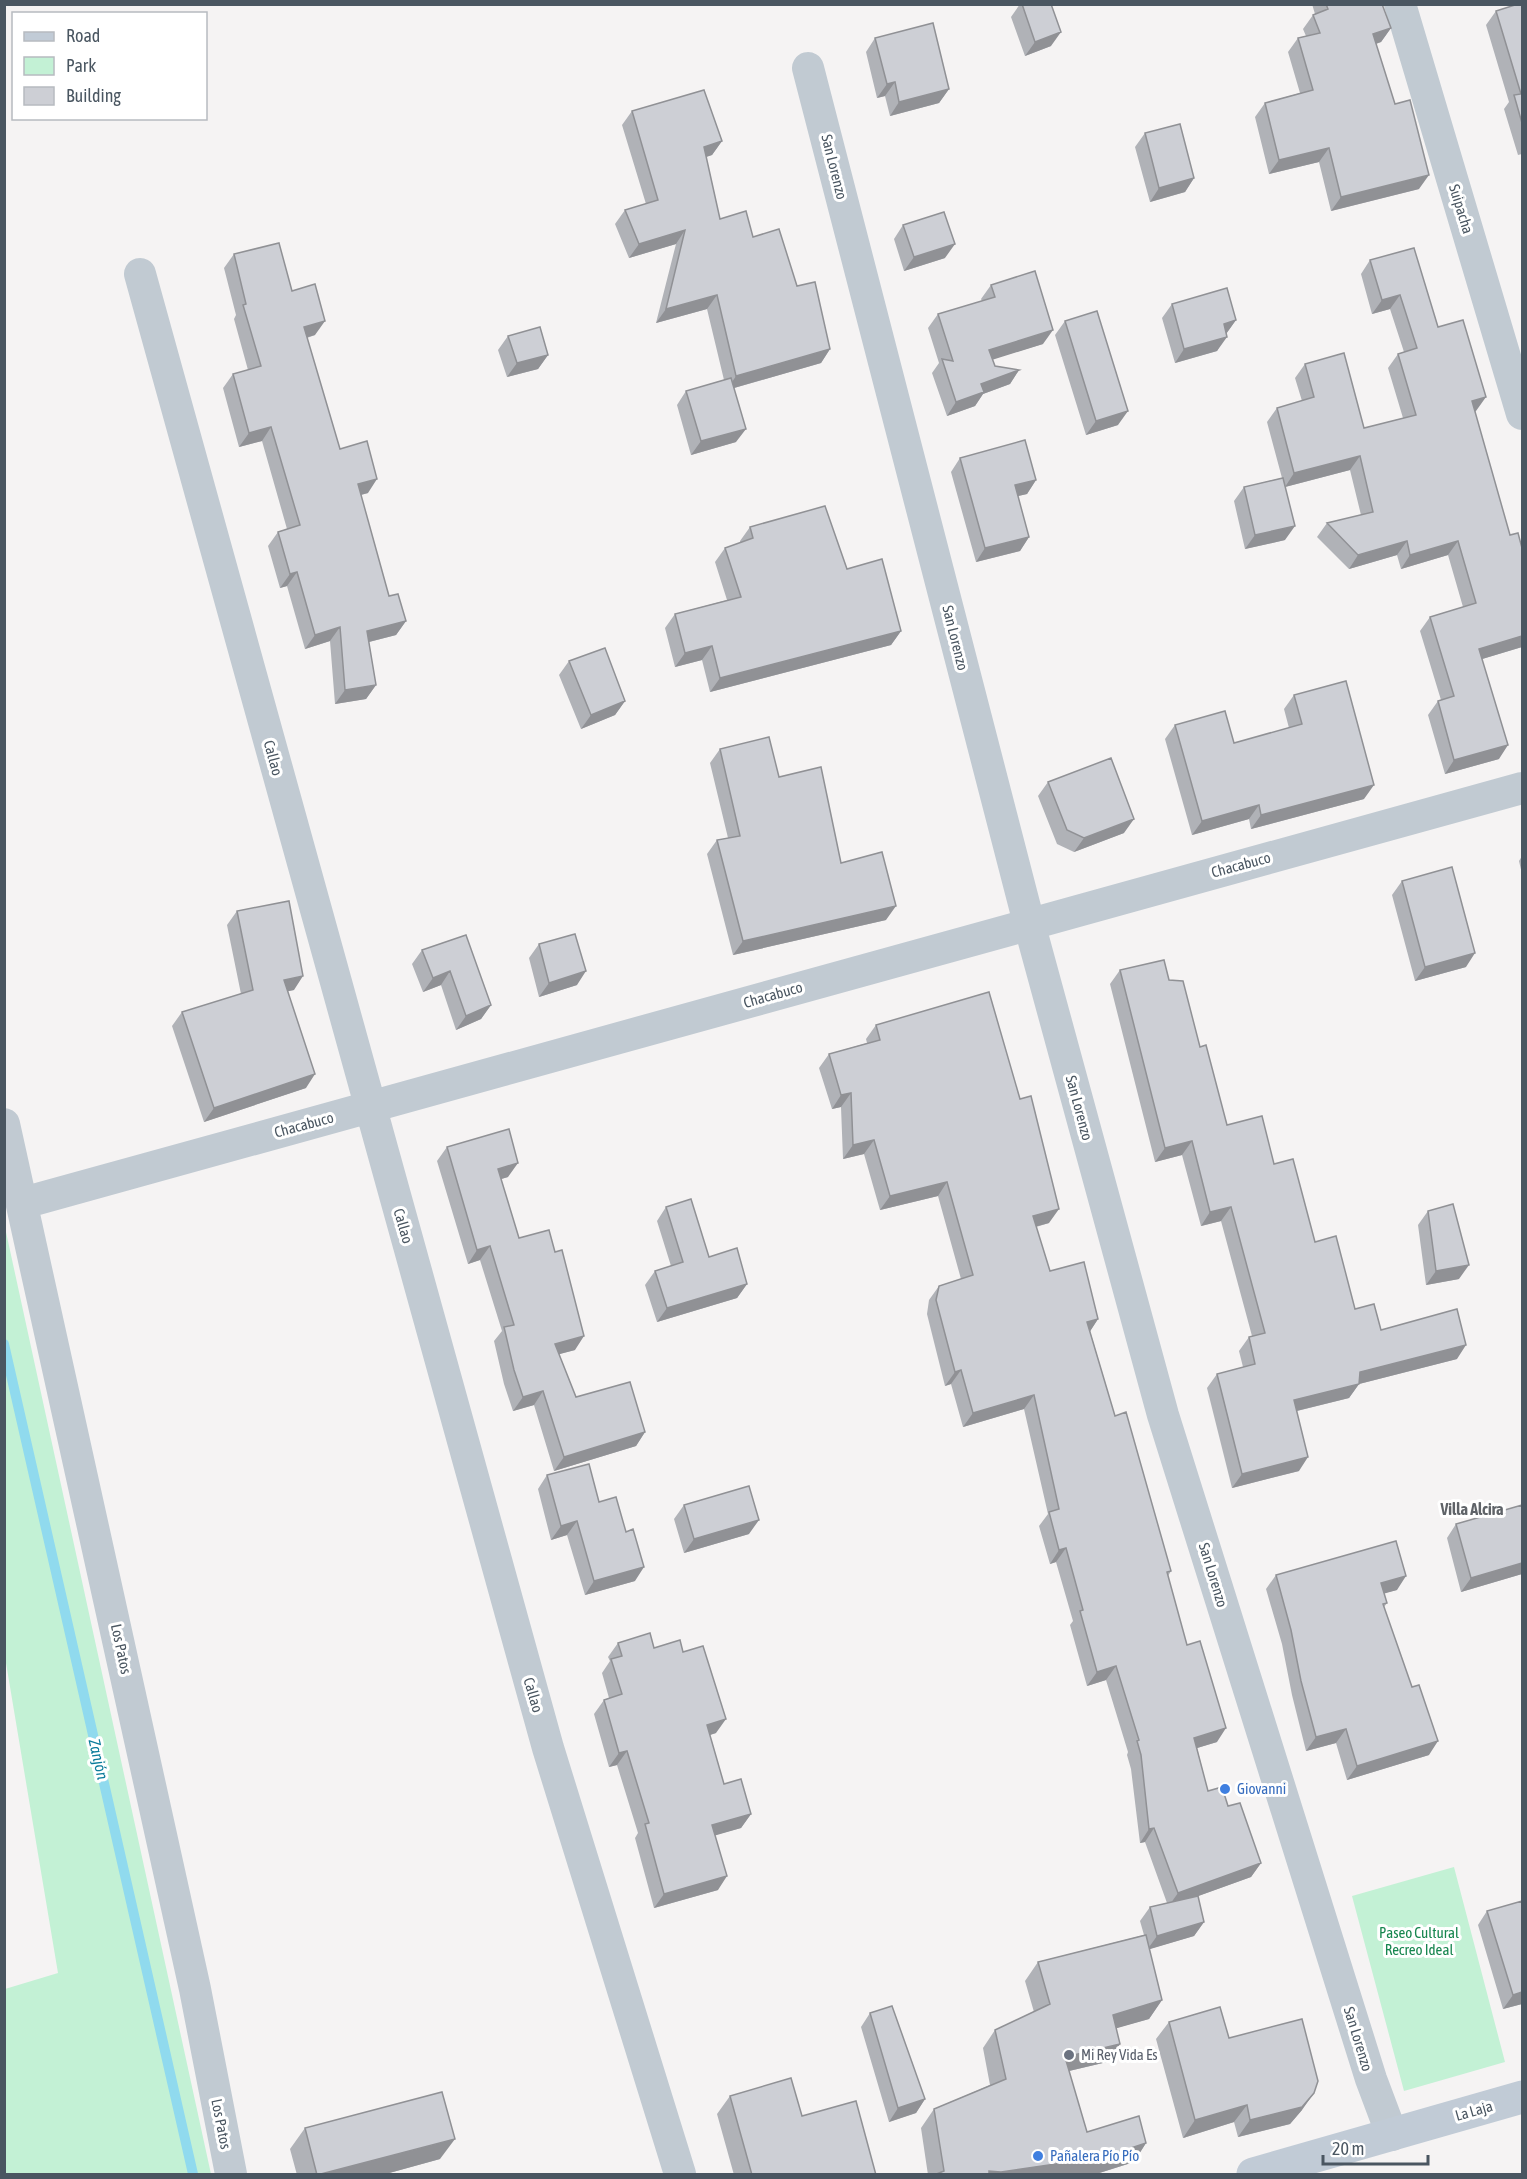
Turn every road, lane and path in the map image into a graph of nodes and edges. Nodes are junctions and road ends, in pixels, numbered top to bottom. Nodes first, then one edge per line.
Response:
1 (1400, 4) edge
2 (808, 68) dead end
3 (140, 274) dead end
4 (1522, 414) edge
5 (1522, 788) edge
6 (1029, 923) junction
7 (370, 1107) junction
8 (4, 1124) edge
9 (23, 1203) junction
10 (1522, 2097) edge
11 (1392, 2135) junction
12 (231, 2175) edge
13 (680, 2175) edge
14 (1253, 2175) edge

1 - 4 street, Suipacha
2 - 6 street, San Lorenzo
3 - 7 street, Callao
5 - 6 street, Chacabuco
6 - 7 street, Chacabuco
6 - 11 street, San Lorenzo
7 - 9 street, Chacabuco
7 - 13 street, Callao
8 - 9 street, Los Patos
9 - 12 street, Los Patos
10 - 11 main road, La Laja
11 - 14 main road, La Laja

